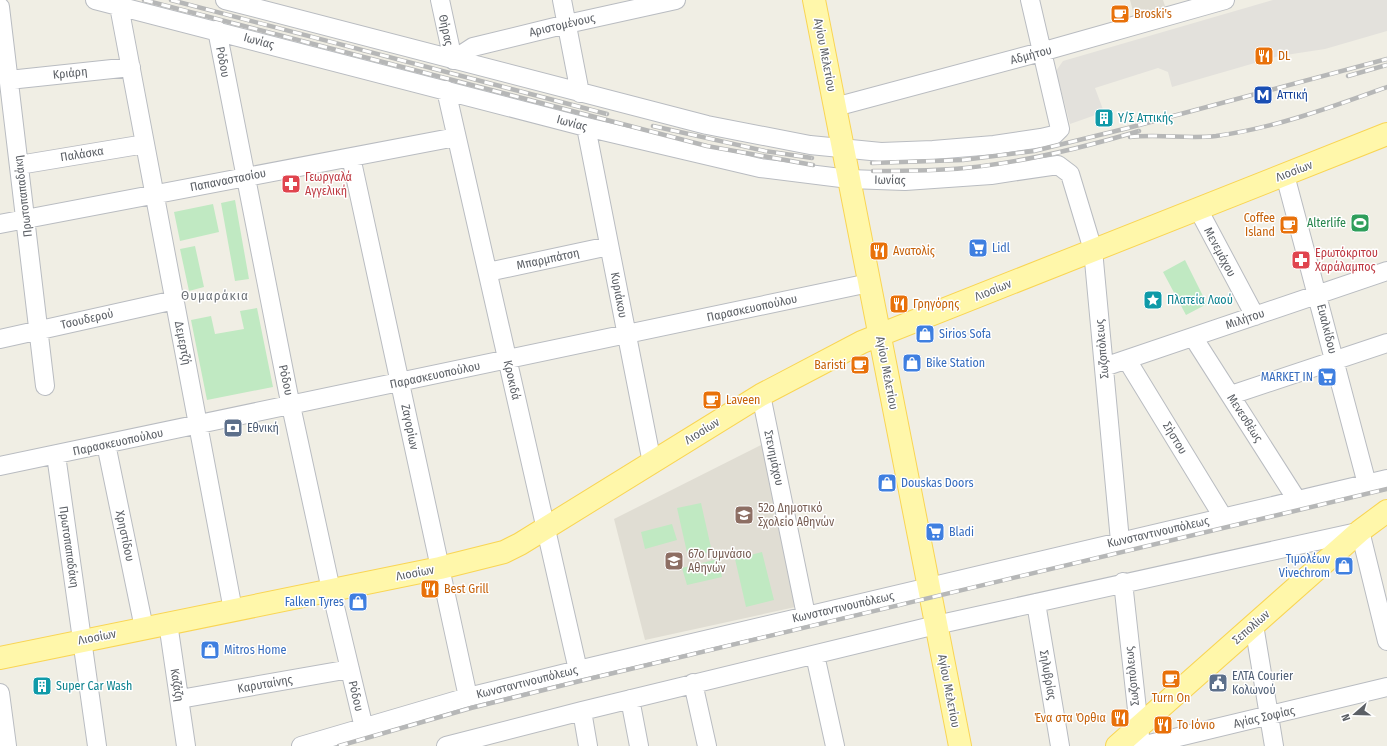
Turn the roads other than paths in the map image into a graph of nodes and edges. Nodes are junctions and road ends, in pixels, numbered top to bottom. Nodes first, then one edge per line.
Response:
1 (95, 0) edge
2 (225, 0) edge
3 (440, 0) edge
4 (562, 0) edge
5 (676, 0) edge
6 (814, 0) edge
7 (1030, 0) edge
8 (1225, 0) edge
9 (119, 6) junction
10 (0, 7) edge
11 (567, 24) junction
12 (217, 30) junction
13 (1041, 52) junction
14 (453, 60) junction
15 (131, 67) junction
16 (9, 80) junction
17 (446, 90) junction
18 (580, 93) junction
19 (835, 108) junction
20 (586, 127) junction
21 (1387, 134) edge
22 (456, 137) junction
23 (145, 144) junction
24 (844, 149) junction
25 (351, 157) junction
26 (19, 165) junction
27 (1058, 166) joint
28 (1285, 175) junction
29 (246, 177) junction
30 (849, 179) junction
31 (155, 194) junction
32 (1198, 209) junction
33 (25, 219) junction
34 (0, 224) edge
35 (609, 246) junction
36 (1094, 250) junction
37 (1387, 271) edge
38 (488, 272) junction
39 (869, 283) junction
40 (1318, 295) junction
41 (175, 300) junction
42 (1255, 316) junction
43 (38, 331) junction
44 (626, 334) junction
45 (880, 335) junction
46 (1193, 337) junction
47 (0, 339) edge
48 (1387, 343) edge
49 (508, 359) junction
50 (1127, 360) junction
51 (1335, 360) junction
52 (1104, 367) junction
53 (400, 382) junction
54 (45, 386) dead end
55 (761, 395) junction
56 (1231, 395) junction
57 (291, 405) junction
58 (198, 424) junction
59 (106, 444) junction
60 (56, 455) junction
61 (652, 463) junction
62 (0, 466) edge
63 (1387, 479) edge
64 (1367, 484) junction
65 (1297, 500) junction
66 (1387, 511) edge
67 (1223, 517) junction
68 (1387, 524) edge
69 (546, 529) junction
70 (1360, 531) junction
71 (1120, 541) junction
72 (440, 568) junction
73 (1123, 582) junction
74 (929, 588) junction
75 (331, 590) junction
76 (1036, 603) junction
77 (233, 610) junction
78 (806, 615) junction
79 (168, 623) junction
80 (936, 625) junction
81 (1254, 625) junction
82 (144, 628) junction
83 (82, 640) junction
84 (1387, 641) edge
85 (816, 655) junction
86 (0, 658) edge
87 (350, 669) junction
88 (578, 670) junction
89 (692, 683) junction
90 (1387, 687) edge
91 (0, 693) edge
92 (468, 697) junction
93 (180, 699) junction
94 (630, 699) junction
95 (582, 711) junction
96 (1269, 715) junction
97 (364, 728) junction
98 (1139, 736) edge
99 (479, 742) edge
100 (7, 746) edge
101 (98, 746) edge
102 (186, 746) edge
103 (301, 746) edge
104 (446, 746) edge
105 (588, 746) edge
106 (639, 746) edge
107 (707, 746) edge
108 (835, 746) edge
109 (960, 746) edge
110 (1060, 746) edge
111 (1116, 746) edge
112 (1274, 746) edge

1 - 9 street, Ιωνίας
2 - 14 street
3 - 14 street, Θήρας
4 - 11 street
5 - 11 street, Αριστομένους
6 - 19 main road, Αγίου Μελετίου
7 - 13 street
8 - 13 street, Αδμήτου
9 - 12 street, Ιωνίας
9 - 15 street, Δεμερτζή
10 - 16 street, Πρωτοπαπαδάκη
11 - 14 street, Αριστομένους
11 - 18 street
12 - 17 street, Ιωνίας
12 - 29 street, Ρόδου
13 - 19 street, Αδμήτου
13 - 24 street
14 - 18 street
15 - 16 street, Κριάρη
15 - 23 street, Δεμερτζή
16 - 26 street, Πρωτοπαπαδάκη
17 - 20 street, Ιωνίας
17 - 22 street, Κροκιδά
18 - 24 street
19 - 24 main road, Αγίου Μελετίου
20 - 30 street, Ιωνίας
20 - 35 street, Κυριάκου
21 - 28 main road, Λιοσίων
22 - 25 street, Παπαναστασίου
22 - 38 street, Κροκιδά
23 - 26 street, Παλάσκα
23 - 31 street, Δεμερτζή
24 - 30 main road, Αγίου Μελετίου
25 - 29 street, Παπαναστασίου
25 - 53 street, Ζαγορίων
26 - 33 street, Πρωτοπαπαδάκη
27 - 30 street, Ιωνίας
27 - 36 street, Σωζοπόλεως
28 - 32 main road, Λιοσίων
28 - 40 street, Ευαλκίδου
29 - 31 street, Παπαναστασίου
29 - 57 street, Ρόδου
30 - 39 main road, Αγίου Μελετίου
31 - 33 street, Παπαναστασίου
31 - 41 street, Δεμερτζή
32 - 36 main road, Λιοσίων
32 - 42 street, Μενεμάχου
33 - 34 street, Παπαναστασίου
33 - 43 street, Πρωτοπαπαδάκη
35 - 38 street, Μπαρμπάτση
35 - 44 street, Κυριάκου
36 - 45 main road, Λιοσίων
36 - 52 street, Σωζοπόλεως
37 - 40 street, Μιλήτου
38 - 49 street, Κροκιδά
39 - 44 street, Παρασκευοπούλου
39 - 45 main road, Αγίου Μελετίου
40 - 42 street, Μιλήτου
40 - 51 street, Ευαλκίδου
41 - 43 street, Τσουδερού
41 - 58 street, Δεμερτζή
42 - 46 street, Μιλήτου
43 - 47 street, Τσουδερού
43 - 54 street, Πρωτοπαπαδάκη
44 - 49 street, Παρασκευοπούλου
44 - 61 street, Κυριάκου
45 - 55 main road, Λιοσίων
45 - 74 main road, Αγίου Μελετίου
46 - 50 street, Μιλήτου
46 - 56 street, Μενεσθέως
48 - 51 street
49 - 53 street, Παρασκευοπούλου
49 - 69 street, Κροκιδά
50 - 52 street, Μιλήτου
50 - 67 street, Σήστου
51 - 56 street
51 - 64 street, Ευαλκίδου
52 - 71 street, Σωζοπόλεως
53 - 57 street, Παρασκευοπούλου
53 - 72 street, Ζαγορίων
55 - 61 main road, Λιοσίων
55 - 78 street, Στενημάχου
56 - 65 street, Μενεσθέως
57 - 58 street, Παρασκευοπούλου
57 - 75 street, Ρόδου
58 - 59 street, Παρασκευοπούλου
58 - 77 street, Δεμερτζή
59 - 60 street, Παρασκευοπούλου
59 - 82 street, Χρηστίδου
60 - 62 street, Παρασκευοπούλου
60 - 83 street, Πρωτοπαπαδάκη
61 - 69 main road, Λιοσίων
63 - 64 street, Κωνσταντινουπόλεως
64 - 65 street, Κωνσταντινουπόλεως
65 - 67 street, Κωνσταντινουπόλεως
66 - 70 main road, Σεπολίων
67 - 71 street, Κωνσταντινουπόλεως
68 - 70 street
69 - 72 main road, Λιοσίων
69 - 88 street, Κροκιδά
70 - 73 street
70 - 81 main road, Σεπολίων
70 - 84 street
71 - 74 street, Κωνσταντινουπόλεως
72 - 75 main road, Λιοσίων
72 - 92 street, Ζαγορίων
73 - 76 street
73 - 98 street, Σωζοπόλεως
74 - 78 street, Κωνσταντινουπόλεως
74 - 80 main road, Αγίου Μελετίου
75 - 77 main road, Λιοσίων
75 - 87 street, Ρόδου
76 - 80 street
76 - 110 street, Σηλυβρίας
77 - 79 main road, Λιοσίων
78 - 88 street, Κωνσταντινουπόλεως
79 - 82 main road, Λιοσίων
79 - 93 street, Καζάζη
80 - 85 street
80 - 109 main road, Αγίου Μελετίου
81 - 96 street
81 - 98 main road, Σεπολίων
82 - 83 main road, Λιοσίων
83 - 86 main road, Λιοσίων
83 - 101 street, Πρωτοπαπαδάκη
85 - 89 street
85 - 108 street
87 - 93 street, Καρυταίνης
87 - 97 street, Ρόδου
88 - 92 street, Κωνσταντινουπόλεως
89 - 94 street
89 - 107 street
90 - 96 street, Αγίας Σοφίας
91 - 100 street
92 - 97 street, Κωνσταντινουπόλεως
93 - 102 street, Καζάζη
94 - 95 street
94 - 106 street
95 - 99 street
95 - 105 street
96 - 98 street, Αγίας Σοφίας
96 - 112 street
97 - 103 street, Κωνσταντινουπόλεως
98 - 111 main road, Σεπολίων
99 - 104 street

